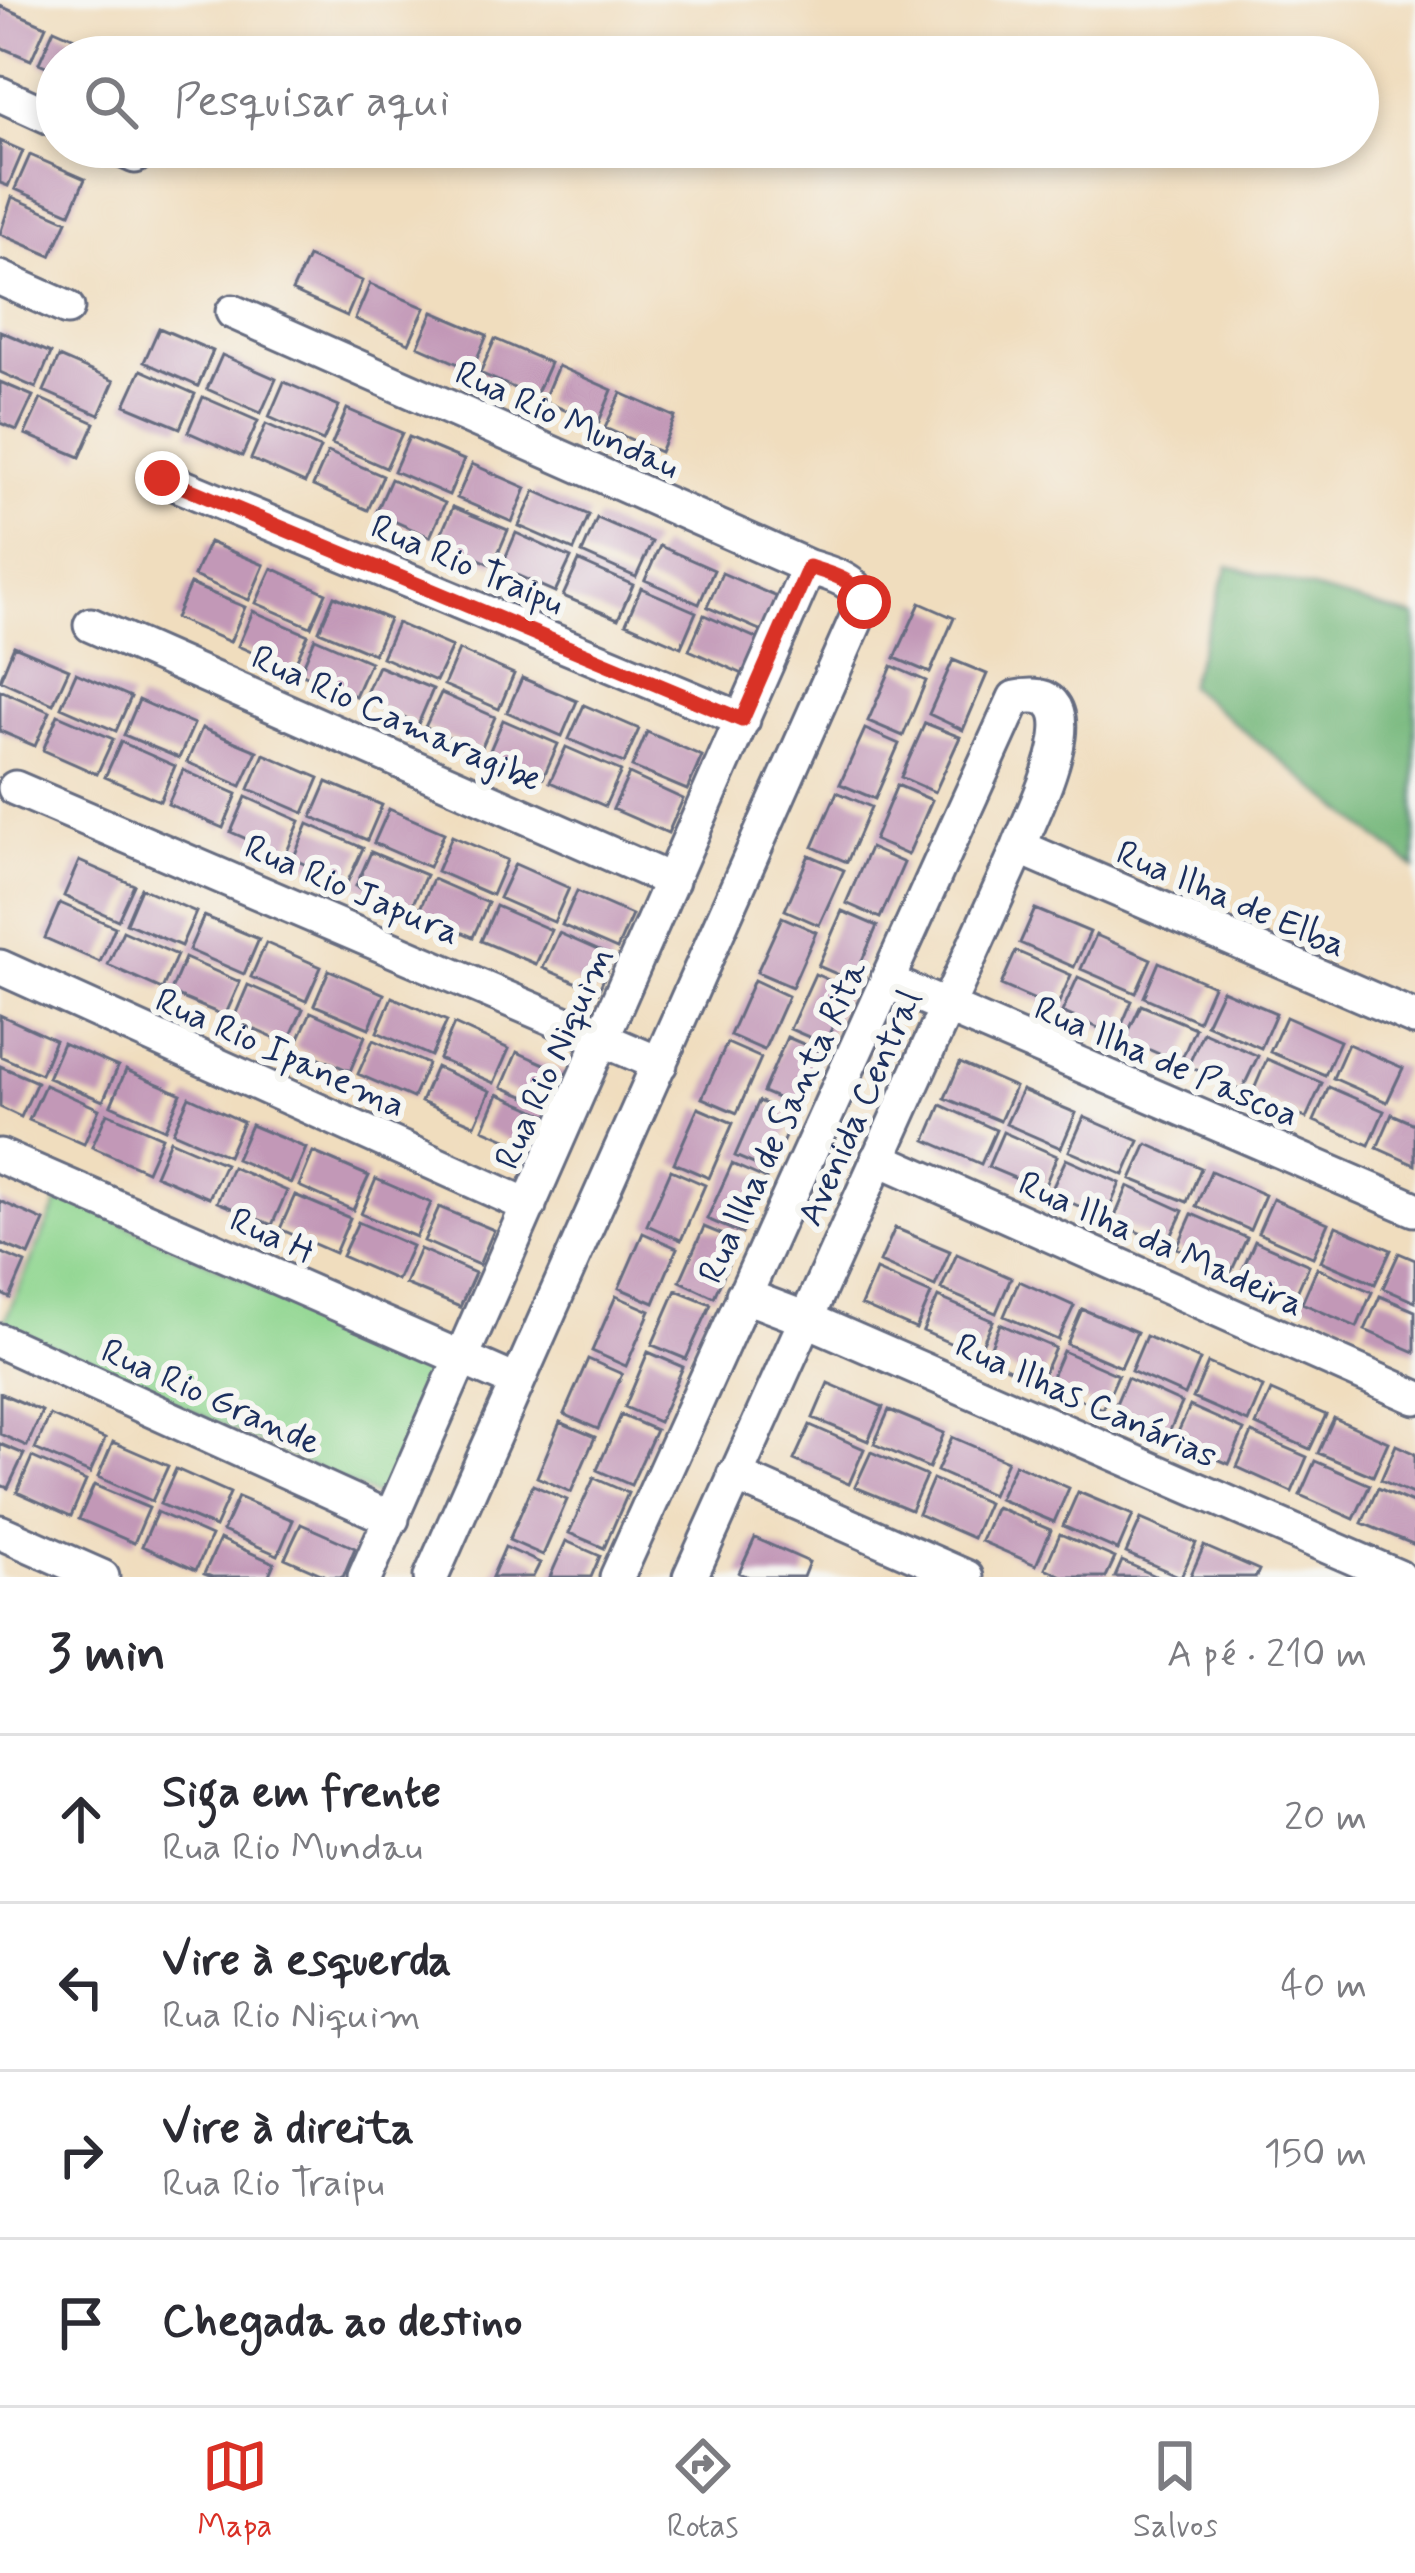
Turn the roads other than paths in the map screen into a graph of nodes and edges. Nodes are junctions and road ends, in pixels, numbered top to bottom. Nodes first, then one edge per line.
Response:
1 (0, 94) edge
2 (36, 110) edge
3 (0, 278) edge
4 (67, 308) dead end
5 (233, 312) dead end
6 (162, 478) dead end
7 (809, 567) junction
8 (91, 625) dead end
9 (1015, 698) joint
10 (742, 720) junction
11 (15, 788) dead end
12 (1019, 847) junction
13 (672, 881) junction
14 (0, 967) edge
15 (889, 982) junction
16 (945, 1007) junction
17 (1415, 1018) edge
18 (604, 1036) junction
19 (660, 1064) junction
20 (0, 1156) edge
21 (878, 1159) junction
22 (529, 1206) junction
23 (1415, 1209) edge
24 (743, 1295) junction
25 (806, 1318) junction
26 (0, 1341) edge
27 (461, 1359) junction
28 (516, 1382) junction
29 (1415, 1397) edge
30 (734, 1475) junction
31 (392, 1519) junction
32 (0, 1532) edge
33 (102, 1577) edge
34 (365, 1577) edge
35 (431, 1577) edge
36 (617, 1577) edge
37 (690, 1577) edge
38 (966, 1577) edge
39 (1398, 1577) edge

1 - 2 street
3 - 4 street
5 - 7 street, Rua Rio Mundau
6 - 10 street, Rua Rio Traipu
7 - 10 street, Rua Rio Niquim
7 - 19 street, Rua Rio Mundau
8 - 13 street, Rua Rio Camaragibe
9 - 12 street, Avenida Central
9 - 15 street, Rua llha de Santa Rita
10 - 13 street, Rua Rio Niquim
11 - 18 street, Rua Rio Japura
12 - 16 street, Avenida Central
12 - 17 street, Rua Ilha de Elba
13 - 18 street, Rua Rio Niquim
14 - 22 street, Rua Rio Ipanema
15 - 16 street, Rua Ilha de Pascoa
15 - 24 street, Rua llha de Santa Rita
16 - 21 street, Avenida Central
16 - 23 street, Rua Ilha de Pascoa
18 - 19 street, Rua Rio Japura
18 - 22 street, Rua Rio Niquim
19 - 28 street
20 - 27 street, Rua H
21 - 25 street, Avenida Central
21 - 29 street, Rua Ilha da Madeira
22 - 27 street, Rua Rio Niquim
24 - 25 street, Rua Ilhas Canárias
24 - 36 street, Rua llha de Santa Rita
25 - 30 street, Avenida Central
25 - 39 street, Rua Ilhas Canárias
26 - 31 street, Rua Rio Grande
27 - 28 street, Rua H
27 - 31 street, Rua Rio Niquim
28 - 35 street
30 - 37 street, Avenida Central
30 - 38 street
31 - 34 street, Rua Rio Niquim
32 - 33 street

